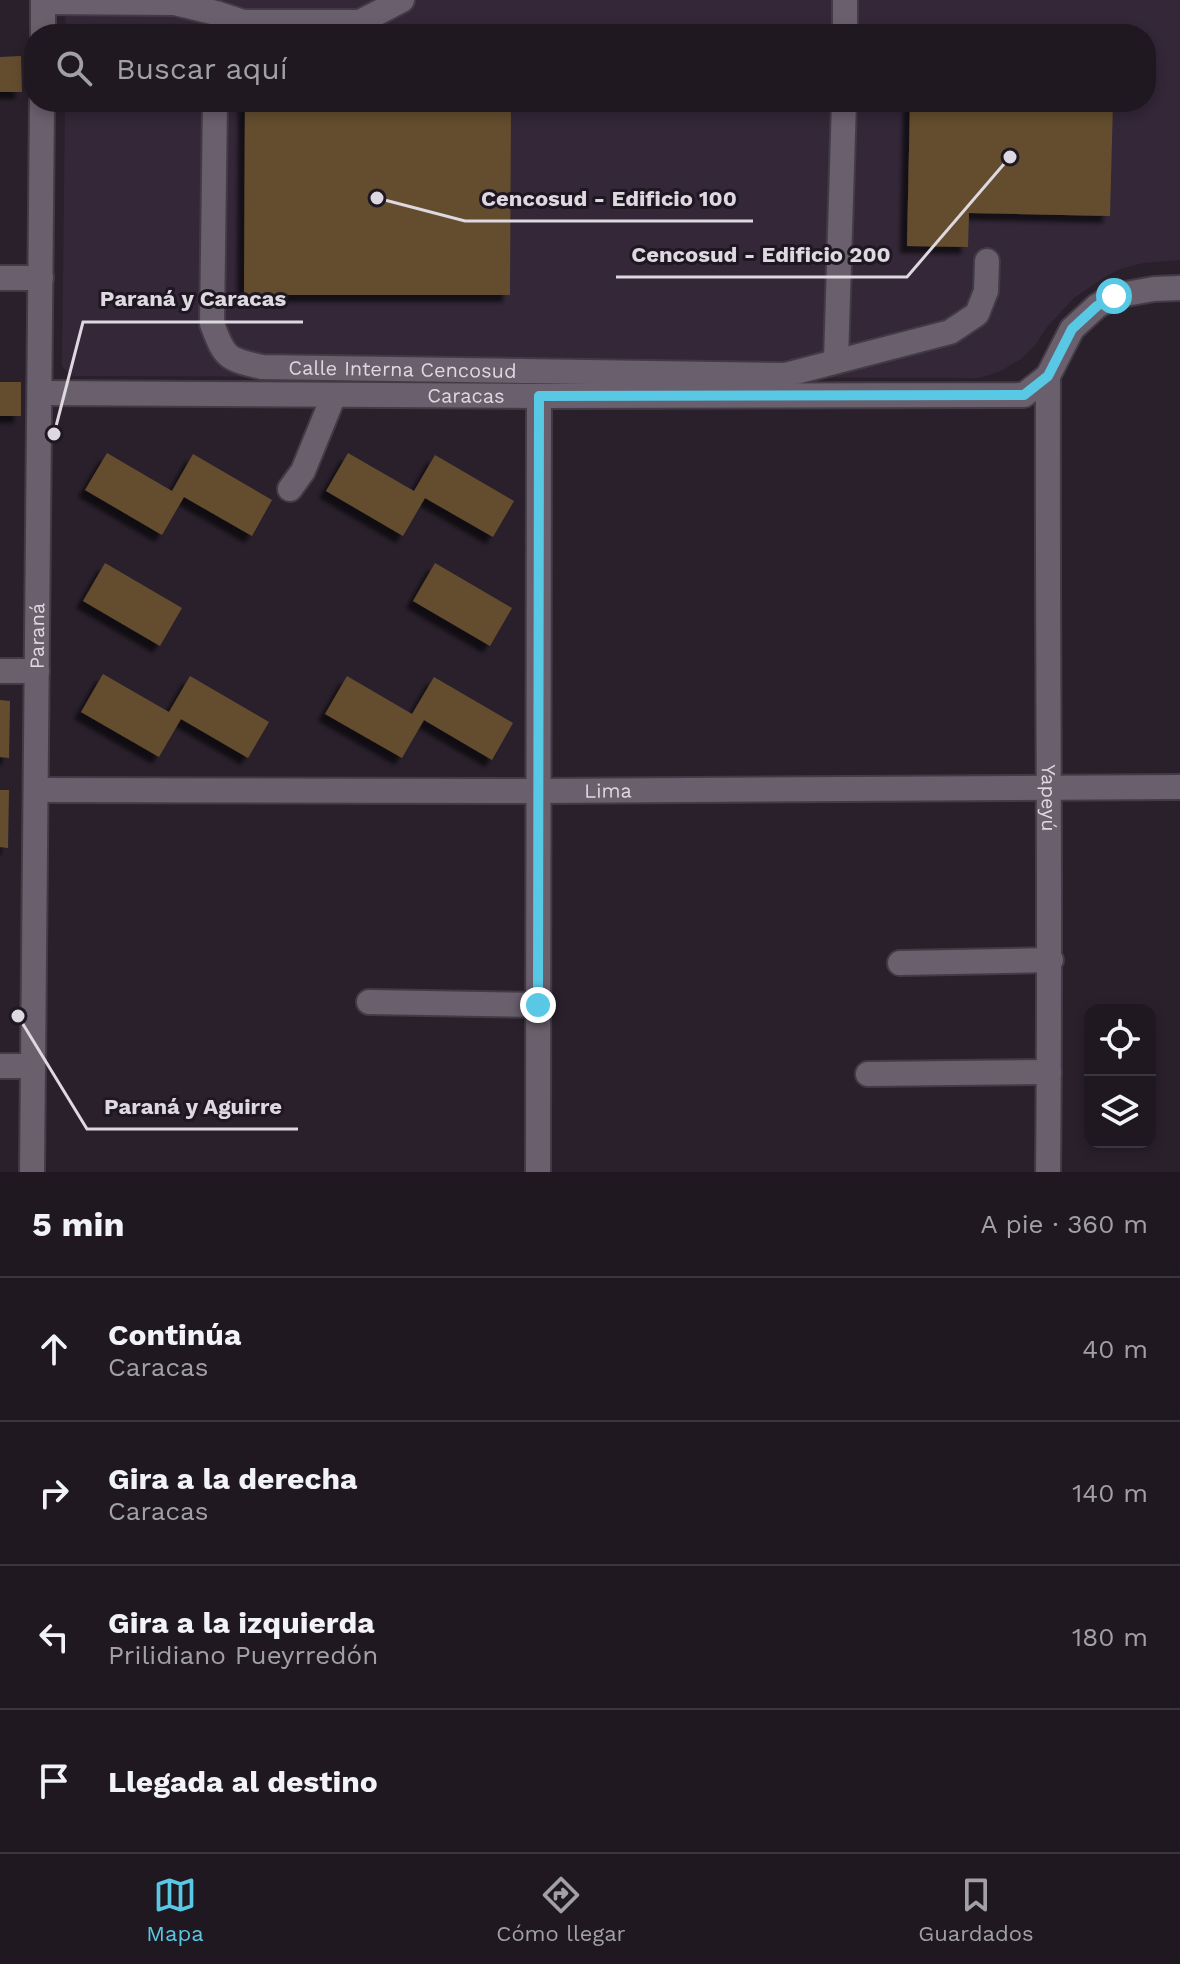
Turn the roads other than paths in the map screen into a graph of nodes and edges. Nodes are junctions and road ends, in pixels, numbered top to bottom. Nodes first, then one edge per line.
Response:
1 (402, 0) edge
2 (845, 0) edge
3 (43, 1) edge
4 (162, 2) edge
5 (216, 23) edge
6 (43, 24) edge
7 (845, 24) edge
8 (42, 112) edge
9 (215, 112) edge
10 (844, 112) edge
11 (987, 261) dead end
12 (0, 278) edge
13 (41, 278) junction
14 (1180, 288) edge
15 (836, 360) junction
16 (1048, 376) junction
17 (40, 393) junction
18 (334, 395) junction
19 (539, 396) junction
20 (290, 489) dead end
21 (0, 671) edge
22 (37, 671) junction
23 (1048, 787) junction
24 (1180, 787) edge
25 (36, 790) junction
26 (539, 791) junction
27 (1051, 960) junction
28 (900, 963) dead end
29 (369, 1002) dead end
30 (538, 1005) junction
31 (0, 1066) edge
32 (33, 1066) junction
33 (1049, 1072) junction
34 (868, 1074) dead end
35 (32, 1172) edge
36 (538, 1172) edge
37 (1048, 1172) edge

1 - 5 street
2 - 7 street
3 - 4 street
3 - 6 street
4 - 5 street
8 - 13 street, Paraná
9 - 15 street, Calle Interna Cencosud
10 - 15 street
11 - 15 street, Calle Interna Cencosud
12 - 13 street
13 - 17 street, Paraná
14 - 16 street
16 - 19 street, Caracas
16 - 23 street, Yapeyú
17 - 18 street, Caracas
17 - 22 street, Paraná
18 - 19 street, Caracas
18 - 20 street
19 - 26 street
21 - 22 street
22 - 25 street, Paraná
23 - 24 street, Lima
23 - 26 street, Lima
23 - 27 street, Yapeyú
25 - 26 street, Lima
25 - 32 street, Paraná
26 - 30 street
27 - 28 street
27 - 33 street, Yapeyú
29 - 30 street
30 - 36 street
31 - 32 street
32 - 35 street, Paraná
33 - 34 street
33 - 37 street, Yapeyú

